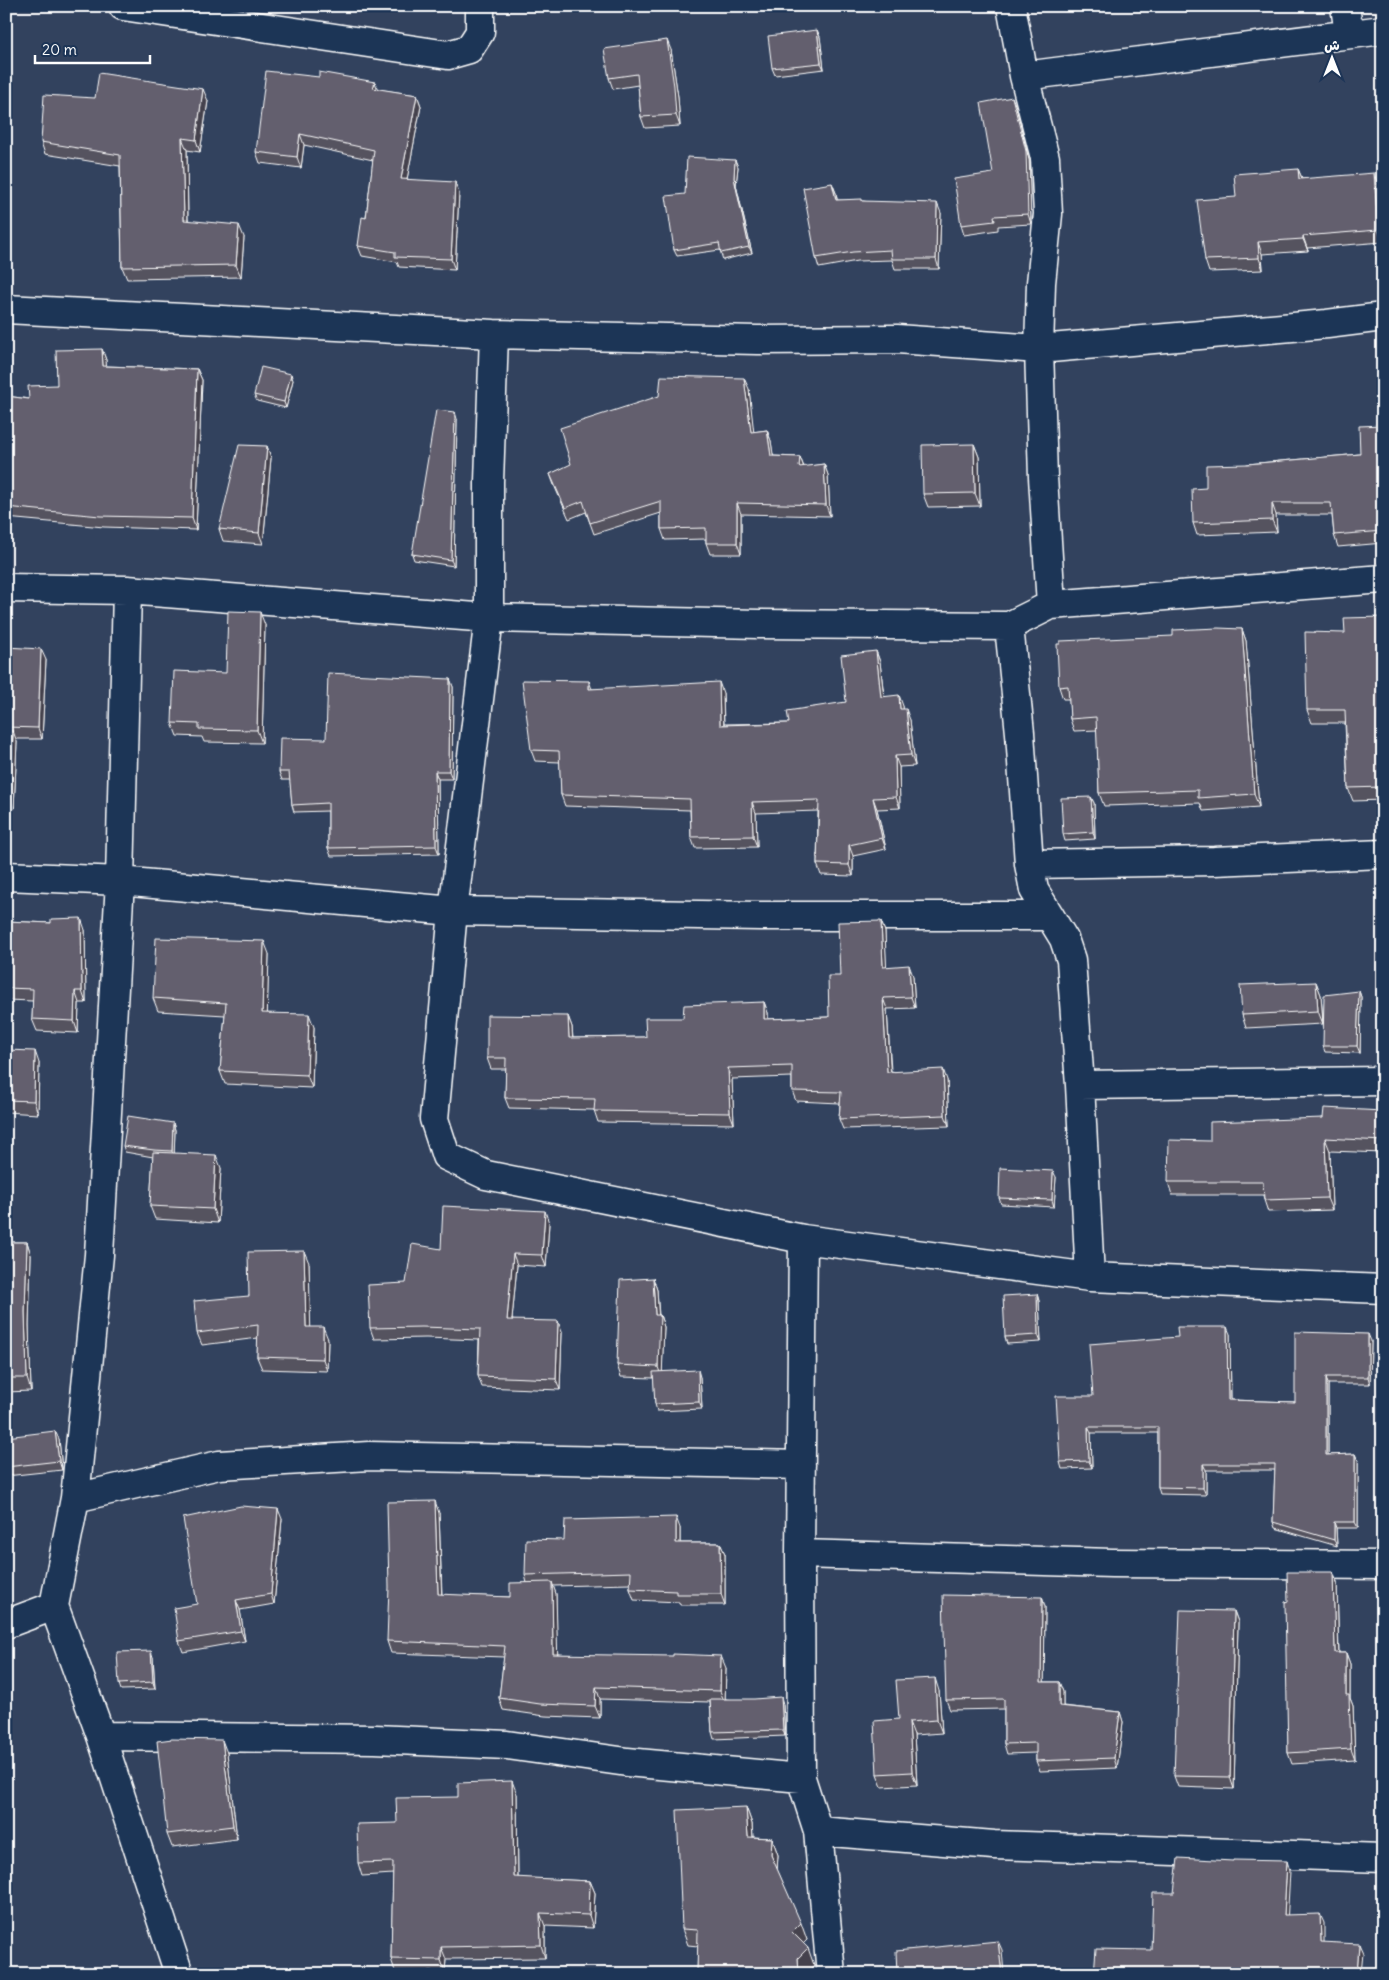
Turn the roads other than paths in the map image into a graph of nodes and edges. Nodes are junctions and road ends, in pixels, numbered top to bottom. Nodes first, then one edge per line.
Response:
1 (123, 6) edge
2 (480, 6) edge
3 (1011, 6) edge
4 (1345, 6) edge
5 (1383, 30) edge
6 (1349, 34) junction
7 (1024, 76) junction
8 (6, 310) edge
9 (1383, 317) edge
10 (494, 334) junction
11 (1039, 349) junction
12 (1383, 579) edge
13 (6, 588) edge
14 (127, 590) junction
15 (1051, 605) junction
16 (489, 618) junction
17 (1009, 626) junction
18 (1383, 854) edge
19 (1028, 864) junction
20 (6, 876) edge
21 (120, 881) junction
22 (454, 911) junction
23 (1050, 916) junction
24 (1383, 1082) edge
25 (1080, 1085) junction
26 (803, 1239) junction
27 (1090, 1277) junction
28 (1383, 1289) edge
29 (801, 1464) junction
30 (75, 1498) junction
31 (800, 1554) junction
32 (1383, 1565) edge
33 (54, 1606) junction
34 (6, 1624) edge
35 (101, 1736) junction
36 (801, 1778) junction
37 (818, 1831) junction
38 (1383, 1858) edge
39 (179, 1974) edge
40 (831, 1974) edge

1 - 2 street
3 - 7 street
4 - 6 street
5 - 6 street
6 - 7 street
7 - 11 street
8 - 10 street
9 - 11 street
10 - 11 street
10 - 16 street
11 - 15 street
12 - 15 street
13 - 14 street
14 - 16 street
14 - 21 street
15 - 17 street
16 - 17 street
16 - 22 street
17 - 19 street
18 - 19 street
19 - 23 street
20 - 21 street
21 - 22 street
21 - 30 street
22 - 23 street
22 - 26 street
23 - 25 street
24 - 25 street
25 - 27 street
26 - 27 street
26 - 29 street
27 - 28 street
29 - 30 street
29 - 31 street
30 - 33 street
31 - 32 street
31 - 36 street
33 - 34 street
33 - 35 street
35 - 36 street
35 - 39 street
36 - 37 street
37 - 38 street
37 - 40 street

